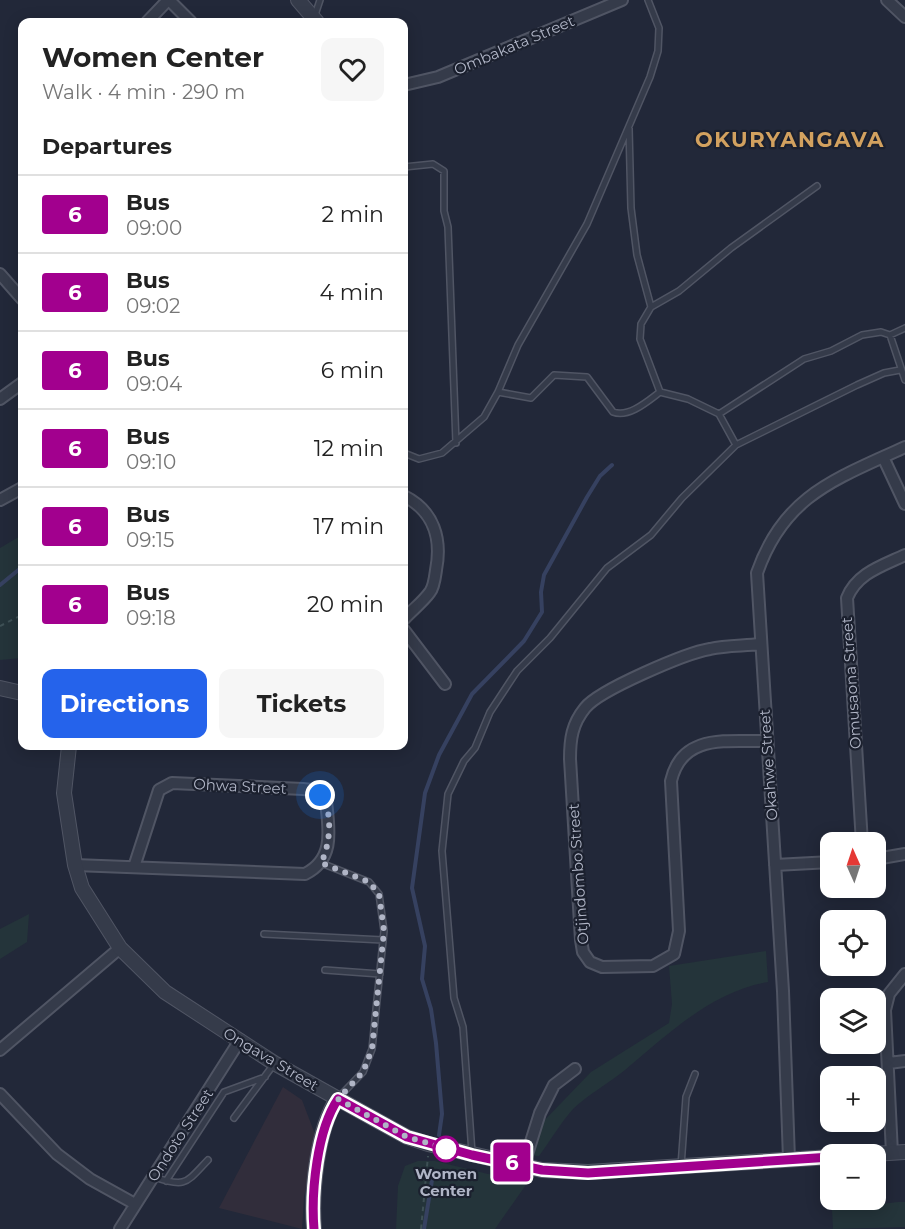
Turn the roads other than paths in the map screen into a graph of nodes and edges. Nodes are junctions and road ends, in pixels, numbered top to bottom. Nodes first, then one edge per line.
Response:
1 (169, 0) edge
2 (298, 0) edge
3 (320, 0) edge
4 (622, 0) edge
5 (648, 0) edge
6 (887, 0) edge
7 (905, 17) edge
8 (151, 18) edge
9 (187, 18) edge
10 (314, 18) edge
11 (316, 18) edge
12 (408, 84) edge
13 (629, 125) junction
14 (408, 167) edge
15 (817, 186) dead end
16 (0, 274) edge
17 (18, 294) edge
18 (651, 307) junction
19 (905, 328) edge
20 (890, 334) junction
21 (900, 370) junction
22 (905, 380) edge
23 (18, 386) edge
24 (498, 392) junction
25 (660, 392) junction
26 (0, 399) edge
27 (719, 414) junction
28 (456, 443) junction
29 (736, 445) junction
30 (905, 447) edge
31 (408, 455) edge
32 (883, 457) junction
33 (18, 490) edge
34 (408, 498) edge
35 (0, 500) edge
36 (905, 504) edge
37 (905, 555) edge
38 (408, 615) edge
39 (408, 635) edge
40 (760, 644) junction
41 (445, 684) dead end
42 (0, 688) edge
43 (18, 692) edge
44 (766, 741) junction
45 (69, 750) edge
46 (861, 832) edge
47 (905, 854) edge
48 (886, 857) edge
49 (321, 863) junction
50 (820, 863) edge
51 (75, 865) junction
52 (775, 865) junction
53 (134, 867) junction
54 (264, 934) dead end
55 (383, 940) junction
56 (120, 948) junction
57 (325, 970) dead end
58 (380, 974) junction
59 (905, 974) edge
60 (240, 1040) junction
61 (0, 1050) edge
62 (905, 1061) edge
63 (274, 1063) junction
64 (889, 1063) junction
65 (575, 1069) dead end
66 (695, 1074) dead end
67 (265, 1077) junction
68 (0, 1094) edge
69 (338, 1099) junction
70 (194, 1115) junction
71 (234, 1119) dead end
72 (204, 1121) junction
73 (898, 1152) edge
74 (472, 1155) junction
75 (820, 1158) edge
76 (789, 1159) junction
77 (208, 1160) dead end
78 (524, 1164) junction
79 (681, 1167) junction
80 (154, 1177) junction
81 (166, 1181) junction
82 (135, 1204) junction
83 (120, 1229) edge
84 (314, 1229) edge

1 - 8 street
1 - 9 street
2 - 10 street
3 - 11 lane
4 - 12 street, Ombakata Street
5 - 13 lane
6 - 7 street
13 - 18 lane
13 - 24 lane
14 - 28 lane
15 - 18 lane
16 - 17 street
18 - 25 lane
19 - 20 lane
20 - 21 lane
20 - 27 lane
21 - 22 lane
21 - 29 lane
23 - 26 street
24 - 25 lane
24 - 28 lane
25 - 27 lane
27 - 29 lane
28 - 31 lane
29 - 74 lane
30 - 32 street, Okahwe Street
32 - 36 street
32 - 40 street, Okahwe Street
33 - 35 street
34 - 38 street
37 - 46 street, Omusaona Street
39 - 41 street
40 - 44 street, Okahwe Street
40 - 44 street, Otjindombo Street
42 - 43 street
44 - 52 street, Okahwe Street
45 - 51 street, Ongava Street
47 - 48 street
49 - 53 street
49 - 53 street, Ohwa Street
49 - 55 lane
50 - 52 street
51 - 53 street
51 - 56 street, Ongava Street
52 - 76 street, Okahwe Street
54 - 55 lane
55 - 58 lane
56 - 60 street, Ongava Street
56 - 61 street
57 - 58 lane
58 - 69 lane
59 - 64 street
60 - 63 street, Ongava Street
60 - 70 street, Ondoto Street
62 - 64 street
63 - 67 lane
63 - 69 street, Ongava Street
64 - 73 street
65 - 78 street
66 - 79 lane
67 - 71 lane
67 - 72 lane
68 - 82 street
69 - 74 street, Ongava Street
69 - 84 street
70 - 72 lane
70 - 80 street, Ondoto Street
72 - 81 lane
74 - 78 street, Ongava Street
75 - 76 street, Ongava Street
76 - 79 street, Ongava Street
77 - 81 lane
78 - 79 street, Ongava Street
80 - 81 lane
80 - 82 street, Ondoto Street
82 - 83 street, Ondoto Street

